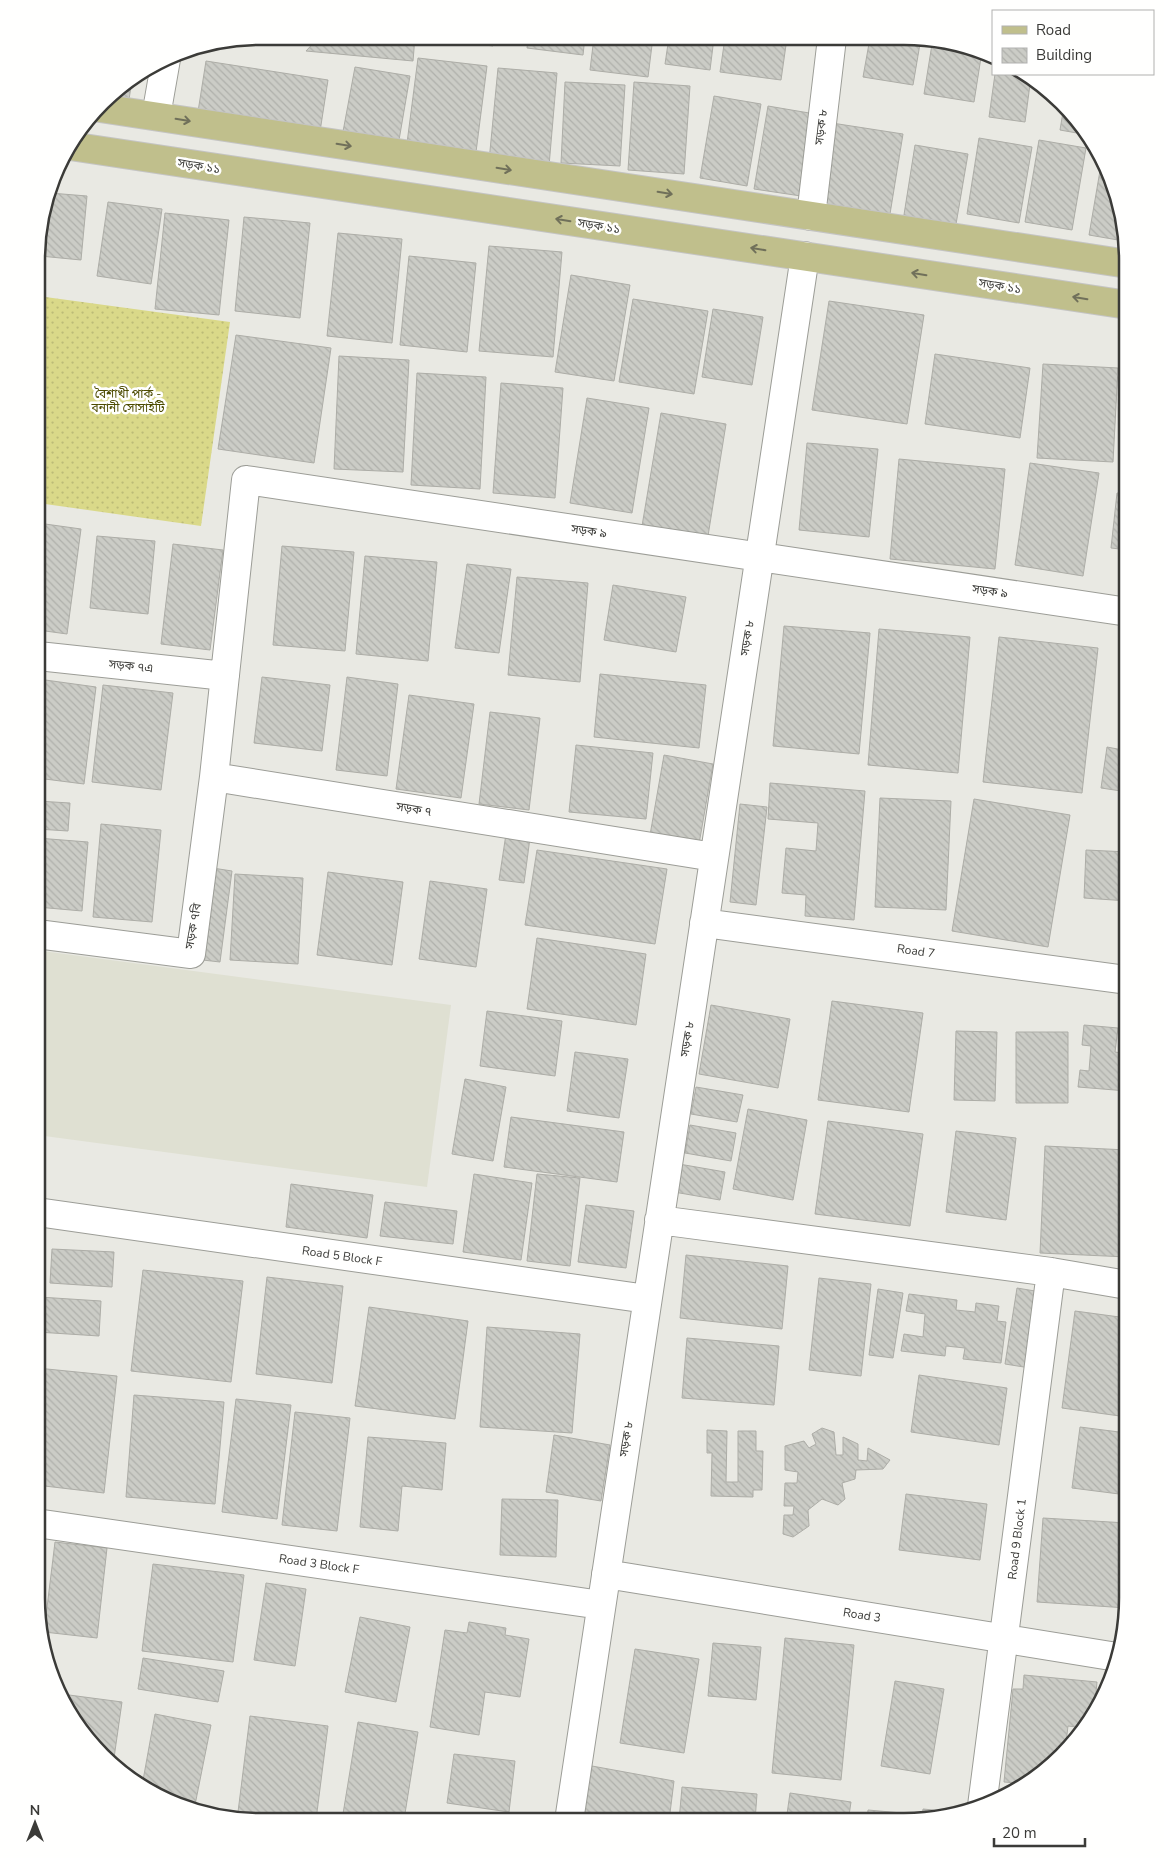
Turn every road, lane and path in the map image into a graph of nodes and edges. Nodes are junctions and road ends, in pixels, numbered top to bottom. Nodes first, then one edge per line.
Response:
1 (831, 45) edge
2 (165, 67) edge
3 (107, 109) edge
4 (156, 116) junction
5 (77, 147) edge
6 (149, 158) junction
7 (811, 216) junction
8 (804, 256) junction
9 (1119, 263) edge
10 (1119, 304) edge
11 (759, 557) junction
12 (1119, 611) edge
13 (45, 657) edge
14 (225, 676) junction
15 (214, 777) junction
16 (714, 857) junction
17 (704, 923) junction
18 (45, 935) edge
19 (1119, 979) edge
20 (45, 1213) edge
21 (659, 1220) junction
22 (1051, 1272) junction
23 (1119, 1283) edge
24 (647, 1299) junction
25 (45, 1524) edge
26 (606, 1574) junction
27 (601, 1605) junction
28 (1005, 1638) junction
29 (1111, 1656) edge
30 (983, 1798) edge
31 (570, 1813) edge

1 - 7 street, সড়ক ৮
2 - 4 street
3 - 4 main road
4 - 6 main road
4 -> 7 main road
5 - 6 main road, সড়ক ১১
8 -> 6 main road, সড়ক ১১
7 - 8 main road
7 - 9 main road
10 -> 8 main road, সড়ক ১১
8 - 11 street, সড়ক ৮
11 - 12 street, সড়ক ৯
11 - 14 street, সড়ক ৯
11 - 16 street, সড়ক ৮
13 - 14 street, সড়ক ৭এ
14 - 15 street
15 - 16 street, সড়ক ৭
15 - 18 street, সড়ক ৭বি
16 - 17 street, সড়ক ৮
17 - 19 street, Road 7
17 - 21 street, সড়ক ৮
20 - 24 street, Road 5 Block F
21 - 22 street
21 - 24 street, সড়ক ৮
22 - 23 street
22 - 28 street, Road 9 Block 1
24 - 26 street, সড়ক ৮
25 - 27 street, Road 3 Block F
26 - 27 street, সড়ক ৮
26 - 28 street, Road 3
27 - 31 street, সড়ক ৮
28 - 29 street, Road 3
28 - 30 street, Road 9 Block 1

